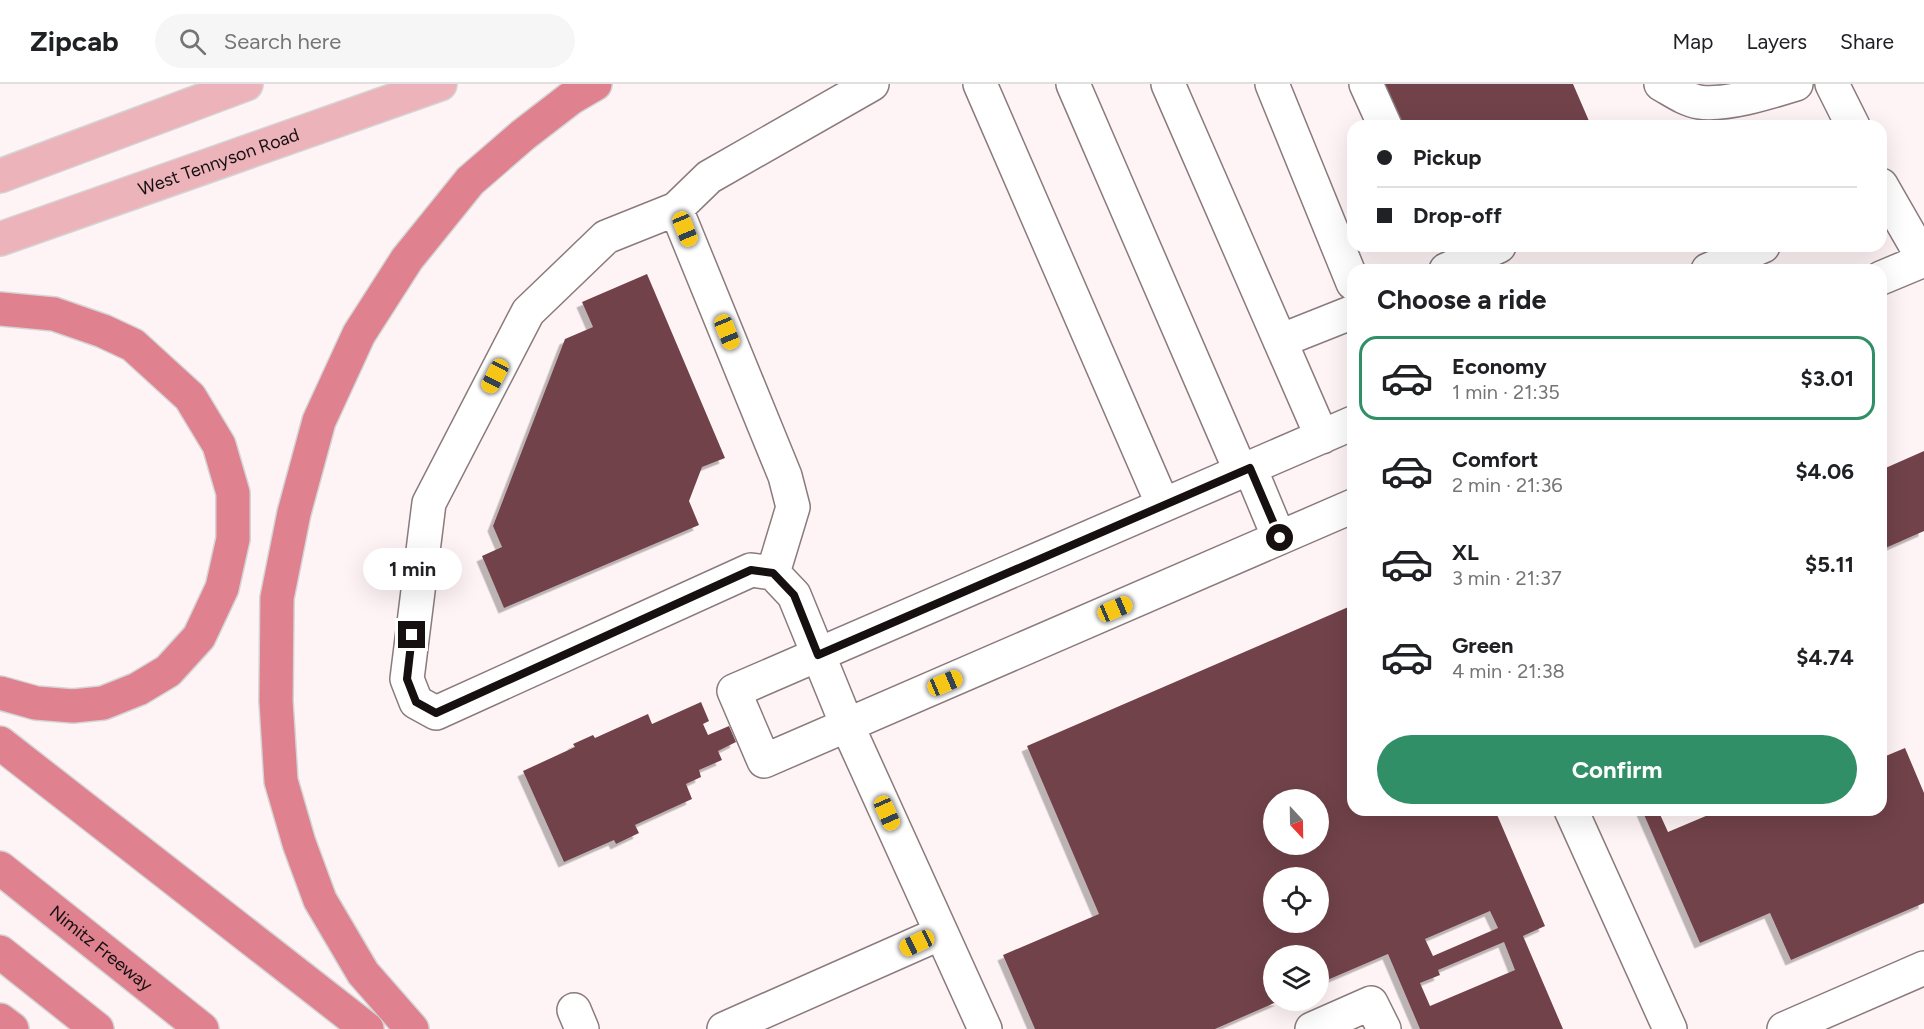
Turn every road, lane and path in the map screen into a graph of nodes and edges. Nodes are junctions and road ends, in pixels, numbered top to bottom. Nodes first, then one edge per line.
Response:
1 (246, 84) edge
2 (440, 84) edge
3 (595, 84) edge
4 (872, 84) edge
5 (980, 84) edge
6 (1073, 84) edge
7 (1168, 84) edge
8 (1272, 84) edge
9 (1366, 84) edge
10 (1661, 84) edge
11 (1797, 84) edge
12 (1832, 84) edge
13 (1732, 92) edge
14 (1692, 114) edge
15 (1382, 120) edge
16 (1850, 120) edge
17 (0, 176) edge
18 (1887, 199) edge
19 (676, 209) junction
20 (0, 239) edge
21 (1479, 252) edge
22 (1749, 252) edge
23 (1455, 259) edge
24 (1924, 260) edge
25 (1722, 264) edge
26 (1347, 268) edge
27 (1887, 275) edge
28 (0, 309) edge
29 (1347, 314) edge
30 (1280, 341) junction
31 (1347, 426) edge
32 (1322, 437) junction
33 (1245, 470) junction
34 (1163, 506) junction
35 (1347, 509) edge
36 (1280, 538) junction
37 (773, 573) junction
38 (818, 655) junction
39 (0, 693) edge
40 (847, 725) junction
41 (0, 743) edge
42 (1574, 816) edge
43 (0, 868) edge
44 (941, 933) junction
45 (0, 952) edge
46 (1924, 968) edge
47 (0, 1020) edge
48 (12, 1029) edge
49 (97, 1029) edge
50 (202, 1029) edge
51 (367, 1029) edge
52 (412, 1029) edge
53 (724, 1029) edge
54 (985, 1029) edge
55 (1312, 1029) edge
56 (1384, 1029) edge
57 (1670, 1029) edge
58 (1784, 1029) edge

1 - 17 main road
2 - 20 main road, West Tennyson Road
3 - 52 highway
4 - 19 street
5 - 34 street
6 - 33 street
7 - 30 street
8 - 26 street
9 - 15 street
10 - 14 street
11 - 13 street
12 - 16 street
13 - 14 street
18 - 24 street
19 - 37 street
19 - 37 street
21 - 23 street
22 - 25 street
24 - 27 street
28 - 39 highway
29 - 30 street
30 - 32 street
31 - 32 street
32 - 33 street
33 - 34 street
33 - 36 street
34 - 38 street
35 - 36 street
36 - 40 street
37 - 38 street
38 - 40 street
38 - 40 street
40 - 44 street
41 - 51 highway
42 - 57 street
43 - 50 highway, Nimitz Freeway
44 - 53 street
44 - 54 street
45 - 49 highway
46 - 58 street
47 - 48 highway
55 - 56 street

